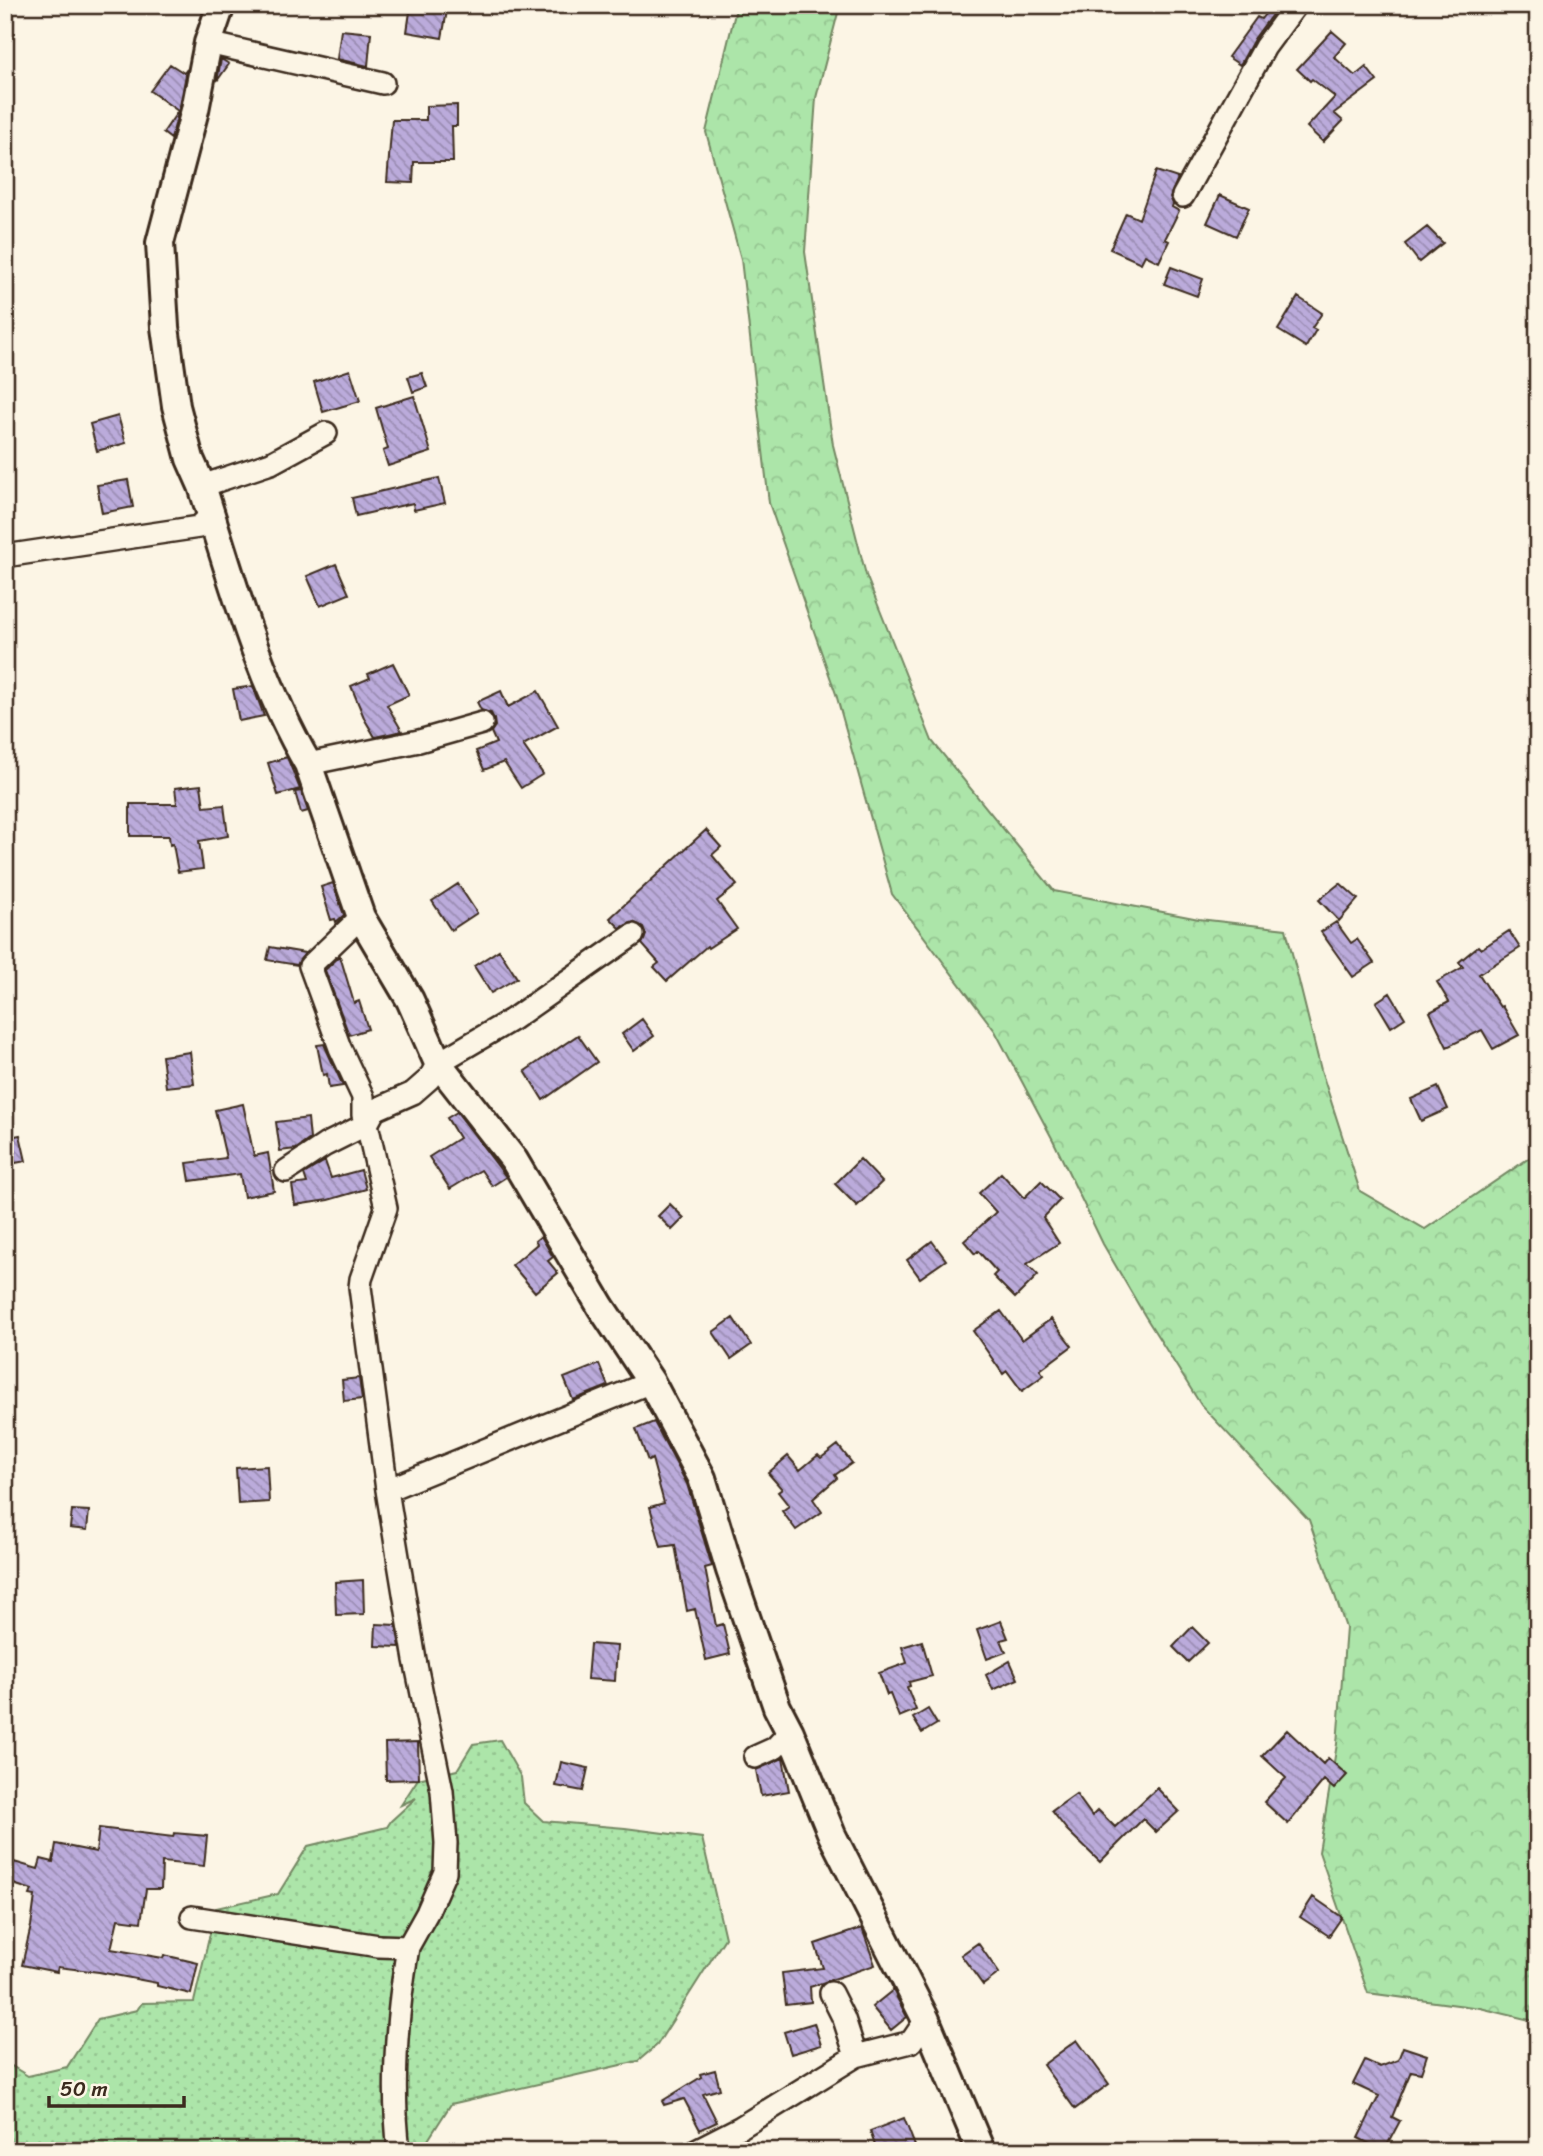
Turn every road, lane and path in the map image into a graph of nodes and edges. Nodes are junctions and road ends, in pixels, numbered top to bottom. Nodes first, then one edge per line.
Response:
1 (221, 5) edge
2 (1296, 5) edge
3 (208, 43) junction
4 (383, 83) dead end
5 (1183, 196) dead end
6 (327, 433) dead end
7 (202, 486) junction
8 (211, 516) junction
9 (5, 556) edge
10 (482, 723) dead end
11 (308, 764) junction
12 (361, 917) junction
13 (634, 935) dead end
14 (438, 1063) junction
15 (365, 1119) junction
16 (286, 1171) dead end
17 (651, 1382) junction
18 (387, 1490) junction
19 (790, 1732) junction
20 (755, 1757) dead end
21 (191, 1917) dead end
22 (408, 1947) junction
23 (831, 1993) dead end
24 (926, 2020) junction
25 (856, 2056) junction
26 (399, 2151) edge
27 (694, 2151) edge
28 (981, 2151) edge

1 - 3 street
2 - 5 street
3 - 4 street
3 - 7 street
6 - 7 street
7 - 8 street
8 - 9 street
8 - 11 street
10 - 11 street
11 - 12 street
12 - 14 street
12 - 15 street
13 - 14 street
14 - 15 street
14 - 17 street
15 - 16 street
15 - 18 street
17 - 18 street
17 - 19 street
18 - 22 street
19 - 20 street
19 - 24 street
21 - 22 street
22 - 26 street
23 - 25 street
24 - 25 street
24 - 28 street
25 - 27 street

